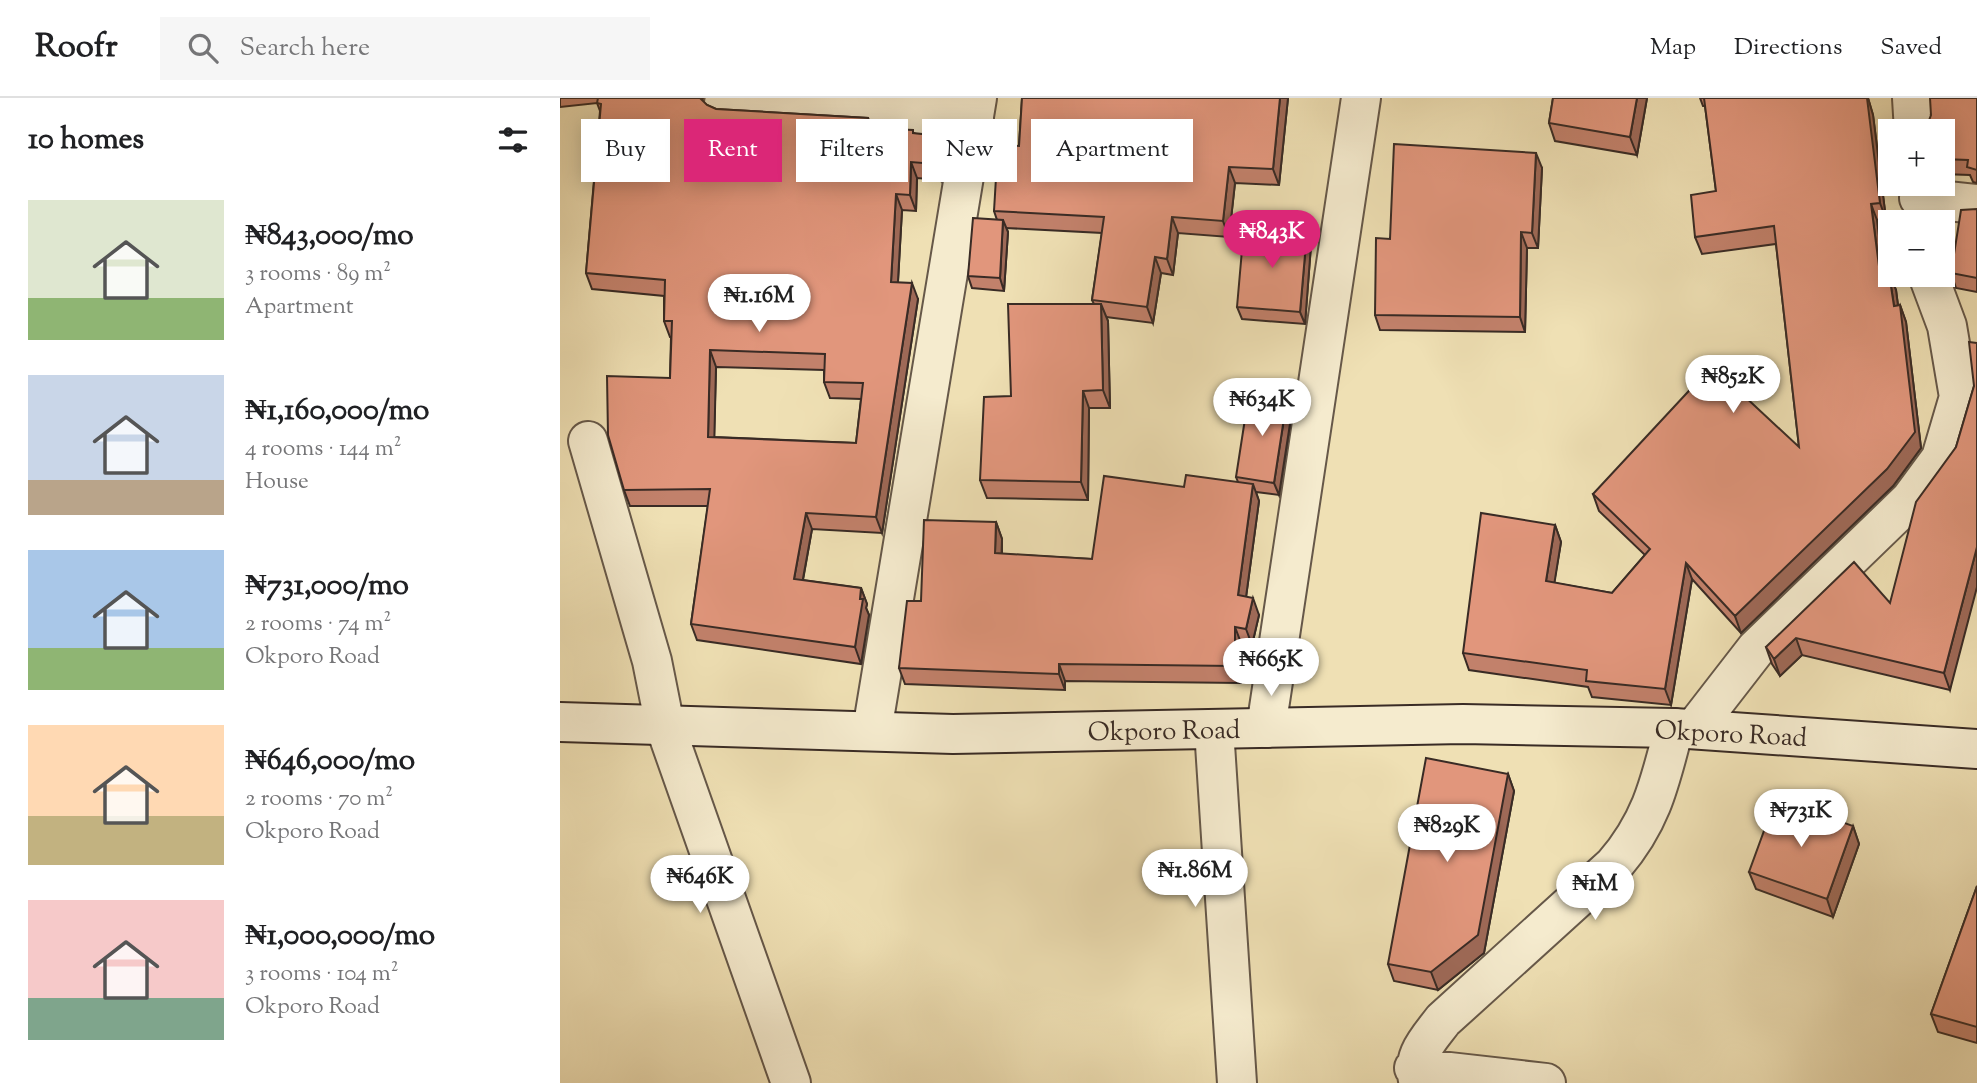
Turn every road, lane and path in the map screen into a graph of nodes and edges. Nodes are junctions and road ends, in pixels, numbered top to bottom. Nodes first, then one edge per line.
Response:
1 (1362, 98) edge
2 (1912, 98) edge
3 (724, 103) dead end
4 (975, 108) edge
5 (1913, 119) edge
6 (1919, 201) edge
7 (1977, 204) edge
8 (1932, 287) edge
9 (587, 441) dead end
10 (560, 722) edge
11 (665, 726) junction
12 (1266, 728) junction
13 (1214, 729) junction
14 (1684, 729) junction
15 (872, 731) junction
16 (1977, 749) edge
17 (1416, 1076) edge
18 (791, 1083) edge
19 (1237, 1083) edge
20 (1546, 1083) edge

1 - 12 street
2 - 5 street
3 - 4 street
4 - 15 street
6 - 7 street
8 - 14 street
9 - 11 street
10 - 11 street, Okporo Road
11 - 15 street, Okporo Road
11 - 18 street
12 - 13 street, Okporo Road
12 - 14 street, Okporo Road
13 - 15 street, Okporo Road
13 - 19 street
14 - 16 street, Okporo Road
14 - 17 street
17 - 20 street

